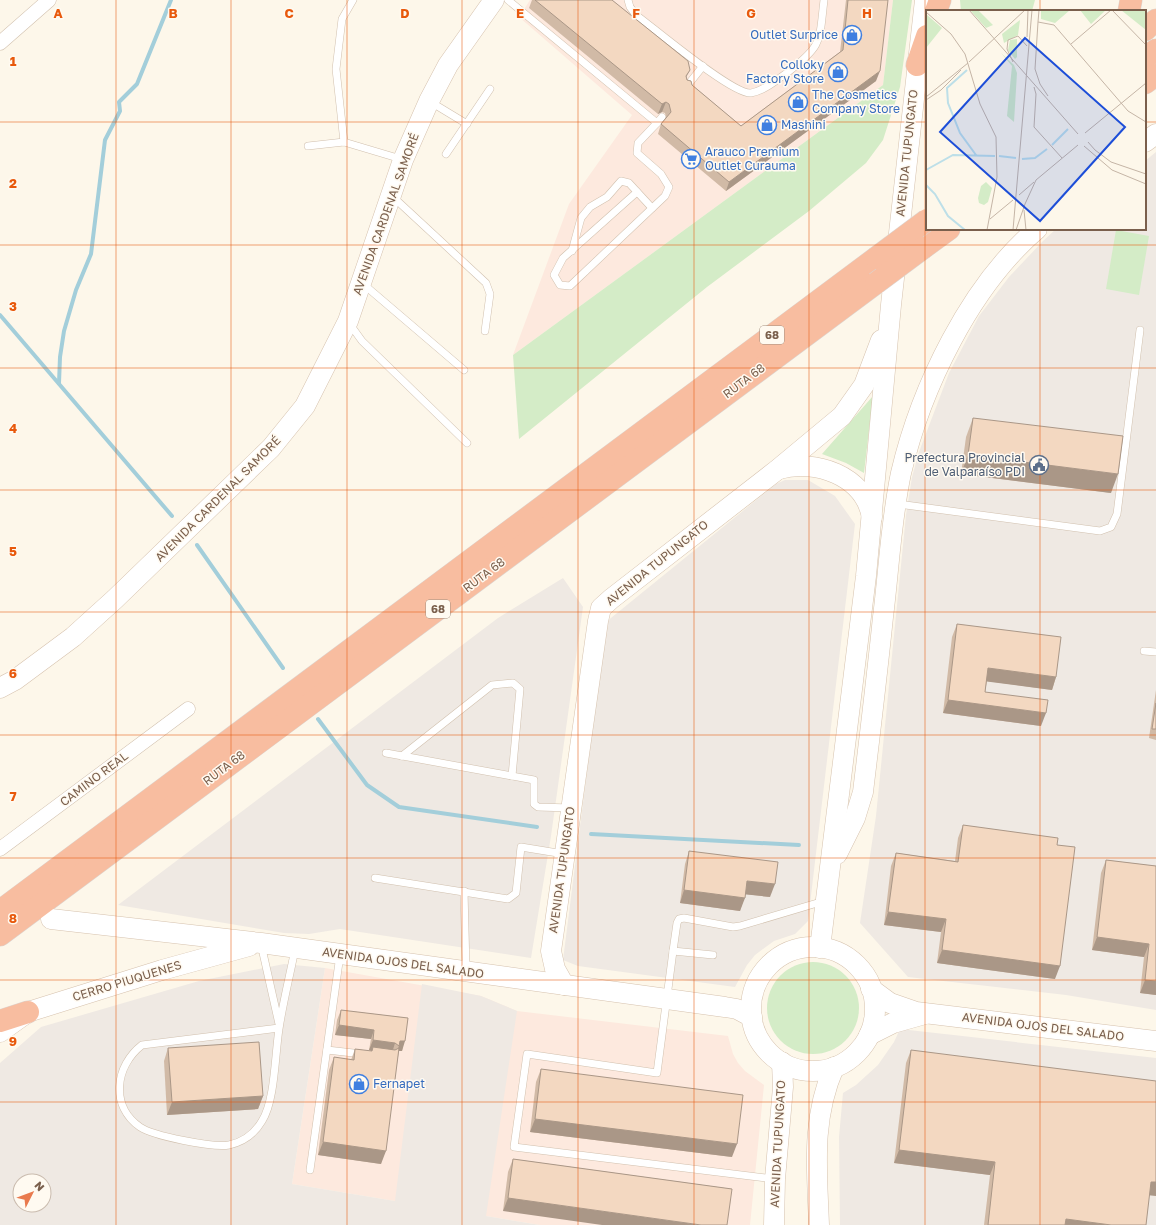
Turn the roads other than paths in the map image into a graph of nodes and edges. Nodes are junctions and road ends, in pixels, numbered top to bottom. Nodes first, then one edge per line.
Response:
1 (49, 0) edge
2 (353, 0) edge
3 (494, 0) edge
4 (508, 0) edge
5 (628, 0) edge
6 (824, 0) edge
7 (925, 0) edge
8 (940, 0) edge
9 (1131, 0) edge
10 (936, 10) edge
11 (1129, 10) edge
12 (1156, 20) edge
13 (1146, 29) edge
14 (926, 39) edge
15 (0, 43) edge
16 (1156, 50) edge
17 (1146, 57) edge
18 (917, 65) junction
19 (703, 66) junction
20 (1156, 75) edge
21 (1146, 82) edge
22 (687, 86) edge
23 (490, 89) dead end
24 (429, 101) junction
25 (467, 124) junction
26 (1156, 134) edge
27 (1146, 141) edge
28 (344, 142) junction
29 (308, 146) dead end
30 (446, 154) dead end
31 (403, 160) junction
32 (637, 192) junction
33 (391, 194) junction
34 (652, 208) junction
35 (926, 221) edge
36 (947, 230) edge
37 (1036, 230) edge
38 (572, 251) junction
39 (361, 282) junction
40 (891, 305) junction
41 (348, 321) junction
42 (1140, 330) dead end
43 (485, 331) dead end
44 (464, 370) dead end
45 (467, 443) dead end
46 (777, 470) junction
47 (895, 504) junction
48 (872, 517) junction
49 (1144, 651) dead end
50 (1156, 652) edge
51 (0, 688) edge
52 (188, 709) dead end
53 (386, 753) dead end
54 (402, 756) junction
55 (512, 776) junction
56 (571, 808) junction
57 (0, 849) edge
58 (564, 854) junction
59 (829, 877) junction
60 (375, 878) dead end
61 (464, 892) junction
62 (826, 900) junction
63 (0, 911) edge
64 (51, 918) dead end
65 (0, 936) edge
66 (260, 943) junction
67 (296, 948) junction
68 (820, 948) junction
69 (672, 951) junction
70 (340, 954) junction
71 (713, 955) dead end
72 (466, 971) junction
73 (564, 985) junction
74 (871, 989) junction
75 (666, 999) junction
76 (28, 1012) junction
77 (930, 1013) junction
78 (752, 1017) junction
79 (0, 1021) edge
80 (279, 1028) junction
81 (0, 1032) edge
82 (869, 1035) junction
83 (1156, 1041) edge
84 (327, 1050) junction
85 (370, 1055) edge
86 (782, 1062) junction
87 (834, 1067) junction
88 (310, 1170) dead end
89 (775, 1179) junction
90 (774, 1225) edge
91 (819, 1225) edge

1 - 15 street
2 - 28 lane
3 - 24 main road, AVENIDA CARDENAL SAMORÉ
4 - 34 lane
5 - 19 lane
6 - 19 lane
7 - 18 main road, AVENIDA TUPUNGATO
8 - 10 highway
9 - 11 highway
12 - 13 highway
14 - 18 highway
16 - 17 highway
18 - 40 main road, AVENIDA TUPUNGATO
19 - 22 lane
20 - 21 highway
23 - 25 lane
24 - 25 lane
24 - 31 main road, AVENIDA CARDENAL SAMORÉ
25 - 30 lane
26 - 27 main road
28 - 29 lane
28 - 31 lane
31 - 33 main road, AVENIDA CARDENAL SAMORÉ
32 - 34 lane
32 - 38 lane
32 - 38 lane
33 - 39 main road, AVENIDA CARDENAL SAMORÉ
33 - 43 lane
34 - 38 lane
35 - 63 highway, RUTA 68 / 68, bridge
36 - 65 highway, RUTA 68 / 68, bridge
37 - 47 main road, AVENIDA TUPUNGATO
39 - 41 main road, AVENIDA CARDENAL SAMORÉ
39 - 44 lane
40 - 46 main road, AVENIDA TUPUNGATO
40 - 48 main road, AVENIDA TUPUNGATO
41 - 45 lane
41 - 51 main road, AVENIDA CARDENAL SAMORÉ
42 - 47 lane
46 - 48 main road
46 - 56 main road, AVENIDA TUPUNGATO
47 - 59 main road, AVENIDA TUPUNGATO
48 - 59 main road, AVENIDA TUPUNGATO
49 - 50 lane
52 - 57 street, CAMINO REAL
53 - 54 lane
54 - 55 lane
54 - 55 lane
55 - 56 lane
56 - 58 main road, AVENIDA TUPUNGATO
58 - 61 lane
58 - 73 main road, AVENIDA TUPUNGATO
59 - 62 main road, AVENIDA TUPUNGATO
60 - 61 lane
61 - 72 lane
62 - 68 main road, AVENIDA TUPUNGATO
62 - 69 lane
64 - 66 main road, AVENIDA OJOS DEL SALADO
66 - 67 main road, AVENIDA OJOS DEL SALADO
66 - 76 main road, CERRO PIUQUENES
66 - 80 lane
67 - 70 main road, AVENIDA OJOS DEL SALADO
67 - 80 lane
68 - 74 main road, AVENIDA OJOS DEL SALADO
68 - 78 main road, AVENIDA OJOS DEL SALADO
69 - 71 lane
69 - 75 lane
70 - 72 main road, AVENIDA OJOS DEL SALADO
70 - 84 lane
72 - 73 main road, AVENIDA OJOS DEL SALADO
73 - 75 main road, AVENIDA OJOS DEL SALADO
74 - 77 main road, AVENIDA OJOS DEL SALADO
74 - 82 main road, AVENIDA OJOS DEL SALADO
75 - 78 main road, AVENIDA OJOS DEL SALADO
75 - 89 lane
76 - 79 highway
76 - 81 main road, CERRO PIUQUENES
77 - 82 main road, AVENIDA OJOS DEL SALADO
77 - 83 main road, AVENIDA OJOS DEL SALADO
78 - 86 main road, AVENIDA OJOS DEL SALADO
80 - 80 lane
82 - 87 main road, AVENIDA OJOS DEL SALADO
84 - 85 lane
84 - 88 lane
86 - 87 main road, AVENIDA OJOS DEL SALADO
86 - 89 main road, AVENIDA TUPUNGATO
87 - 91 main road
89 - 90 main road, AVENIDA TUPUNGATO

